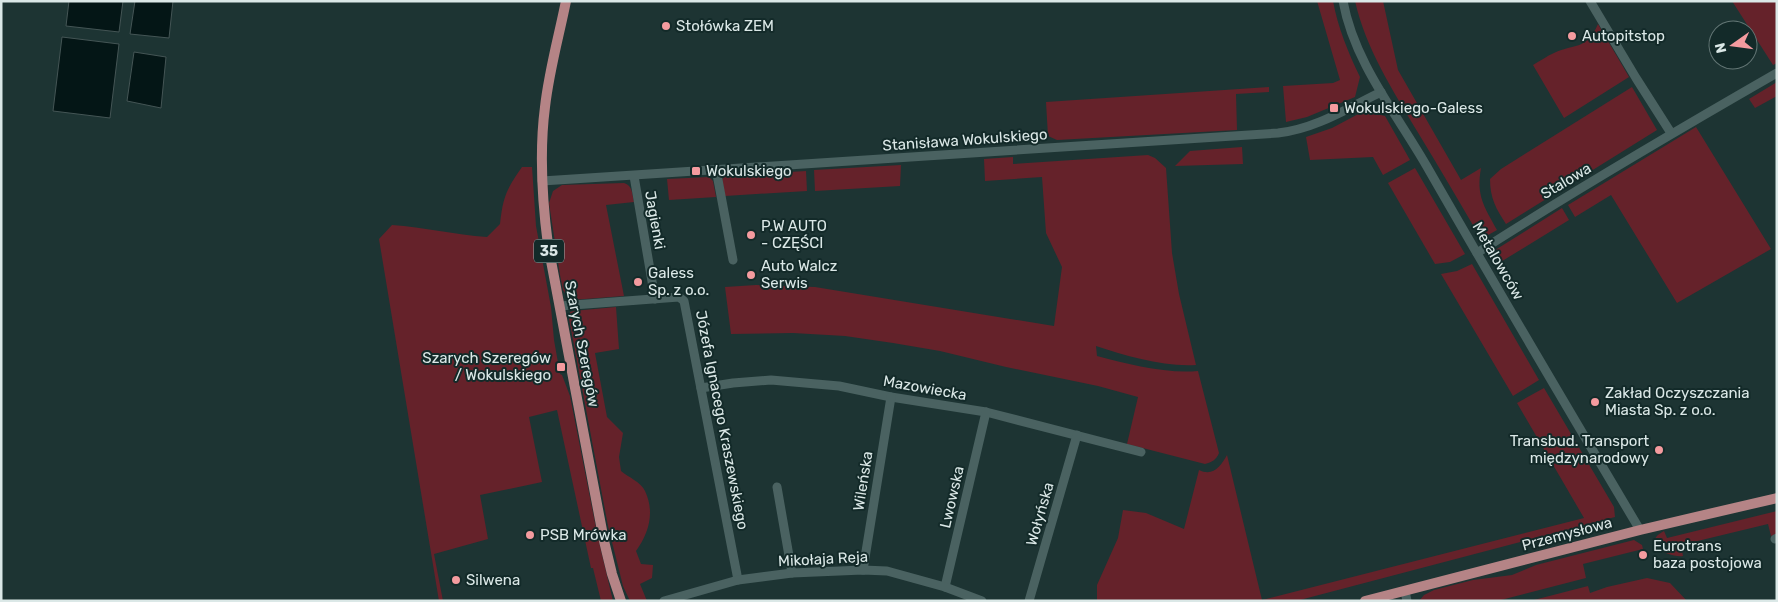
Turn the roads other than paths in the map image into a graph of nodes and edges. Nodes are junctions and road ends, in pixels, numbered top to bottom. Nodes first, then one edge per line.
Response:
1 (566, 1) edge
2 (1343, 1) edge
3 (1590, 1) edge
4 (1777, 73) edge
5 (1381, 92) junction
6 (1671, 134) junction
7 (716, 169) junction
8 (634, 176) junction
9 (542, 181) junction
10 (1477, 253) junction
11 (733, 260) dead end
12 (655, 298) junction
13 (560, 306) junction
14 (702, 388) junction
15 (891, 397) junction
16 (986, 412) junction
17 (1077, 435) junction
18 (1141, 452) dead end
19 (777, 487) dead end
20 (1777, 498) edge
21 (1640, 530) junction
22 (863, 570) junction
23 (792, 573) junction
24 (738, 580) junction
25 (945, 587) junction
26 (1406, 596) edge
27 (621, 601) edge
28 (664, 601) edge
29 (982, 601) edge
30 (1029, 601) edge
31 (1365, 601) edge

1 - 9 main road, Szarych Szeregów / 35
2 - 5 street, Metalowców
3 - 6 street
4 - 6 street, Stalowa
5 - 7 street, Stanisława Wokulskiego
5 - 10 street, Metalowców
6 - 10 street, Stalowa
7 - 8 street, Stanisława Wokulskiego
7 - 11 street
8 - 9 street, Stanisława Wokulskiego
8 - 12 street, Jagienki
9 - 13 main road, Szarych Szeregów / 35
10 - 21 street, Metalowców
12 - 13 street, Józefa Ignacego Kraszewskiego
12 - 14 street, Józefa Ignacego Kraszewskiego
13 - 27 main road, Szarych Szeregów / 35
14 - 15 street, Mazowiecka
14 - 24 street, Józefa Ignacego Kraszewskiego
15 - 16 street, Mazowiecka
15 - 22 street, Wileńska
16 - 17 street, Mazowiecka
16 - 25 street, Lwowska
17 - 18 street, Mazowiecka
17 - 30 street, Wołyńska
19 - 23 street
20 - 21 main road, Przemysłowa
21 - 26 main road, Przemysłowa
22 - 23 street, Mikołaja Reja
22 - 25 street, Mikołaja Reja
23 - 24 street, Mikołaja Reja
24 - 28 street, Mikołaja Reja
25 - 29 street, Mikołaja Reja
26 - 31 main road, Przemysłowa

